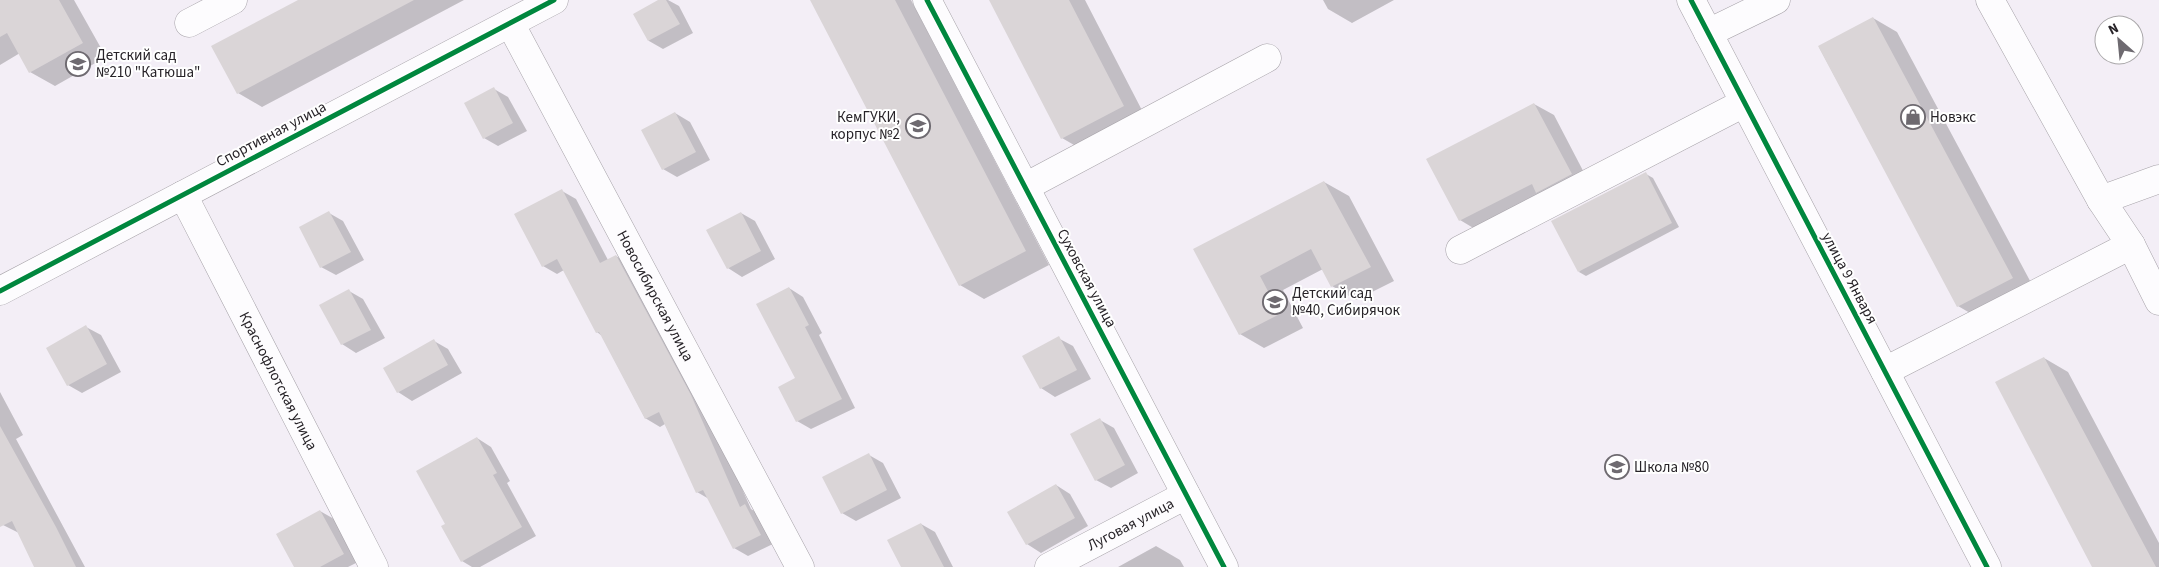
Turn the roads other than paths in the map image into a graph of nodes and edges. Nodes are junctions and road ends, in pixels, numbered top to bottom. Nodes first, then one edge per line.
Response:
1 (233, 0) edge
2 (554, 0) edge
3 (927, 0) edge
4 (1691, 0) edge
5 (1776, 0) edge
6 (1990, 0) edge
7 (510, 23) junction
8 (189, 24) dead end
9 (1708, 34) junction
10 (1267, 58) dead end
11 (1744, 103) junction
12 (2159, 179) edge
13 (1025, 187) junction
14 (183, 195) junction
15 (2101, 200) junction
16 (2131, 245) junction
17 (1460, 250) dead end
18 (0, 291) edge
19 (2159, 301) edge
20 (1885, 371) junction
21 (1186, 494) junction
22 (374, 567) edge
23 (800, 567) edge
24 (1049, 567) edge
25 (1224, 567) edge
26 (1987, 567) edge

1 - 8 street
2 - 7 street, Спортивная улица
3 - 13 street, Суховская улица
4 - 9 street, улица 9 Января
5 - 9 street
6 - 15 street
7 - 14 street, Спортивная улица
7 - 23 street, Новосибирская улица
9 - 11 street, улица 9 Января
10 - 13 street
11 - 17 street
11 - 20 street, улица 9 Января
12 - 15 street
13 - 21 street, Суховская улица
14 - 18 street, Спортивная улица
14 - 22 street, Краснофлотская улица
15 - 16 street
16 - 19 street
16 - 20 street
20 - 26 street, улица 9 Января
21 - 24 street, Луговая улица
21 - 25 street, Суховская улица

